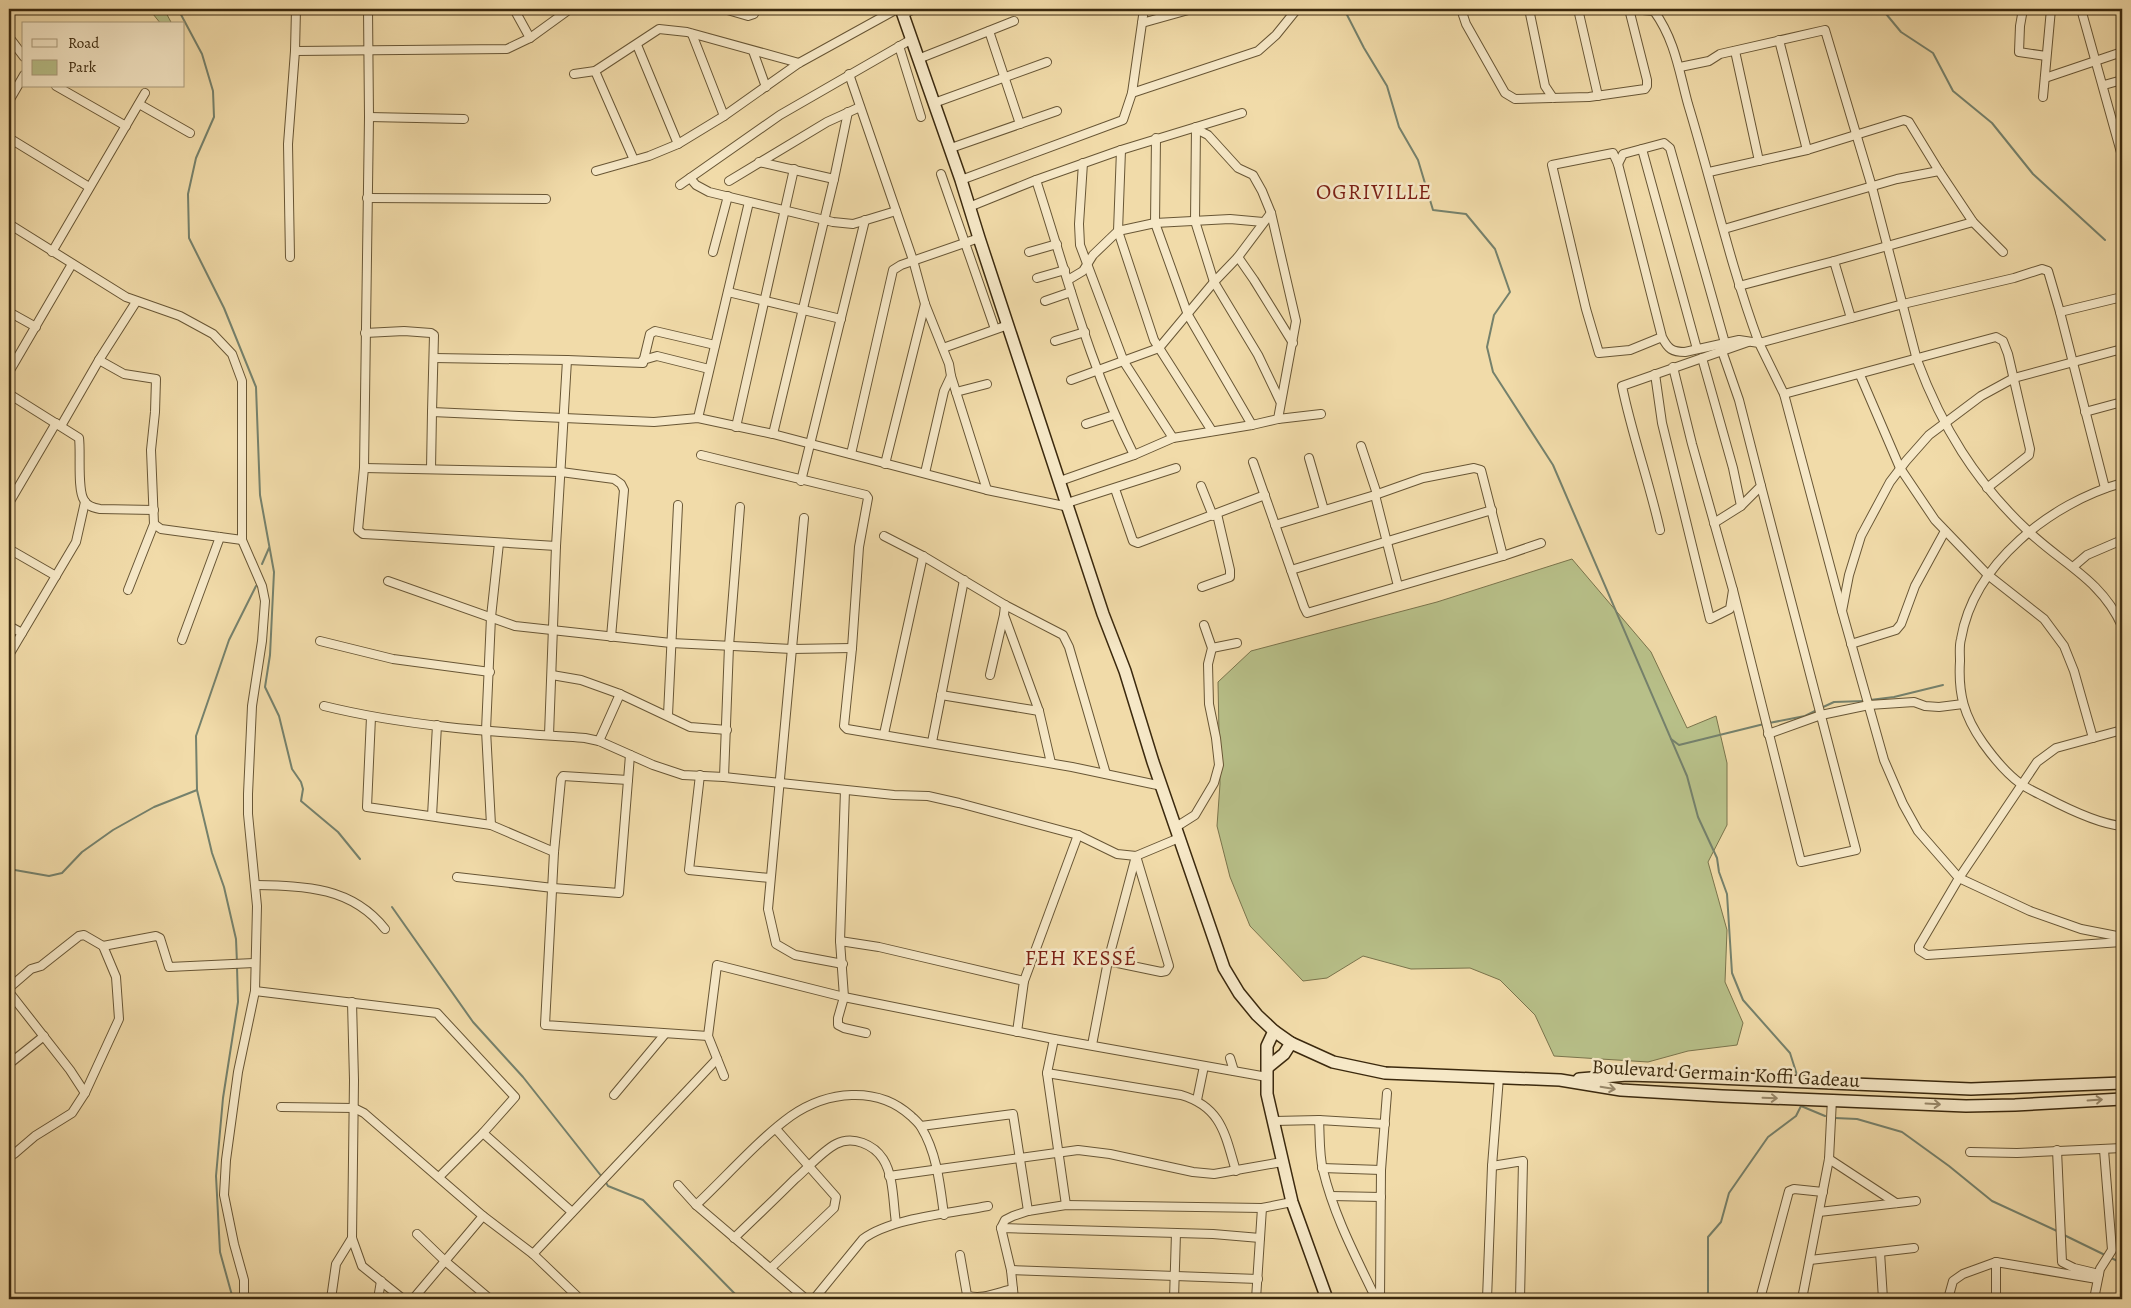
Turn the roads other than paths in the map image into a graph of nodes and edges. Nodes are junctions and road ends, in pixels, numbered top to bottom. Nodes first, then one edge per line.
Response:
1 (296, 9) edge
2 (368, 9) edge
3 (514, 9) edge
4 (570, 9) edge
5 (724, 9) edge
6 (756, 9) edge
7 (915, 9) edge
8 (1144, 9) edge
9 (1192, 9) edge
10 (1297, 9) edge
11 (1461, 9) edge
12 (1529, 9) edge
13 (1578, 9) edge
14 (1630, 9) edge
15 (2023, 9) edge
16 (2051, 9) edge
17 (2081, 9) edge
18 (900, 10) edge
19 (1014, 21) dead end
20 (1142, 23) junction
21 (989, 31) junction
22 (692, 34) junction
23 (9, 37) edge
24 (530, 38) junction
25 (912, 39) junction
26 (1779, 40) junction
27 (637, 45) junction
28 (900, 46) junction
29 (295, 51) junction
30 (368, 51) junction
31 (753, 51) junction
32 (1735, 51) junction
33 (2122, 52) edge
34 (22, 54) edge
35 (2046, 56) junction
36 (918, 59) junction
37 (2095, 60) junction
38 (1047, 62) dead end
39 (799, 63) junction
40 (1680, 67) junction
41 (595, 71) junction
42 (574, 74) dead end
43 (849, 74) junction
44 (22, 78) edge
45 (1005, 78) junction
46 (2045, 78) junction
47 (2122, 80) edge
48 (2104, 85) junction
49 (766, 87) junction
50 (60, 88) edge
51 (145, 93) dead end
52 (1132, 93) junction
53 (1598, 96) junction
54 (2043, 97) dead end
55 (1553, 98) junction
56 (9, 101) edge
57 (934, 103) junction
58 (139, 104) junction
59 (860, 107) junction
60 (1056, 111) dead end
61 (848, 112) junction
62 (1242, 112) dead end
63 (724, 116) junction
64 (369, 117) junction
65 (921, 117) dead end
66 (464, 119) dead end
67 (1020, 124) junction
68 (126, 126) junction
69 (1196, 128) junction
70 (190, 133) dead end
71 (1857, 134) junction
72 (9, 138) edge
73 (1156, 138) junction
74 (678, 144) junction
75 (950, 148) junction
76 (1642, 149) junction
77 (1121, 150) junction
78 (1807, 150) junction
79 (2122, 156) edge
80 (634, 160) junction
81 (1759, 161) junction
82 (759, 162) junction
83 (1083, 163) junction
84 (1618, 164) junction
85 (794, 169) junction
86 (596, 170) dead end
87 (1939, 171) junction
88 (1709, 172) junction
89 (941, 174) dead end
90 (690, 178) junction
91 (834, 179) junction
92 (961, 180) junction
93 (1036, 180) junction
94 (729, 181) dead end
95 (680, 185) dead end
96 (89, 187) junction
97 (1872, 187) junction
98 (728, 196) junction
99 (368, 198) junction
100 (546, 199) dead end
101 (749, 202) junction
102 (970, 207) junction
103 (786, 209) junction
104 (896, 211) junction
105 (1271, 213) junction
106 (824, 218) junction
107 (865, 220) junction
108 (1195, 221) junction
109 (1263, 222) junction
110 (1973, 222) junction
111 (1155, 223) junction
112 (9, 224) edge
113 (1724, 229) junction
114 (1118, 232) junction
115 (979, 238) junction
116 (964, 243) junction
117 (1057, 244) junction
118 (1888, 246) junction
119 (52, 252) junction
120 (713, 252) dead end
121 (1029, 252) dead end
122 (2003, 252) dead end
123 (290, 257) dead end
124 (1238, 257) junction
125 (913, 260) junction
126 (1834, 261) junction
127 (72, 264) junction
128 (1087, 264) junction
129 (1065, 270) junction
130 (1037, 278) dead end
131 (1068, 280) junction
132 (1214, 282) junction
133 (1739, 286) junction
134 (728, 292) junction
135 (1071, 292) junction
136 (2122, 297) edge
137 (765, 301) junction
138 (1045, 301) dead end
139 (136, 302) junction
140 (925, 304) junction
141 (1903, 304) junction
142 (802, 310) junction
143 (9, 312) edge
144 (2060, 312) junction
145 (1188, 315) junction
146 (1851, 318) junction
147 (841, 319) junction
148 (1008, 325) junction
149 (36, 327) junction
150 (995, 329) junction
151 (1085, 332) junction
152 (365, 333) junction
153 (1662, 337) junction
154 (1055, 340) dead end
155 (1750, 342) junction
156 (1293, 343) junction
157 (1725, 343) junction
158 (1759, 343) junction
159 (715, 345) junction
160 (942, 348) junction
161 (1159, 348) junction
162 (2122, 349) edge
163 (1697, 350) junction
164 (1722, 351) junction
165 (434, 358) junction
166 (1702, 358) junction
167 (99, 360) junction
168 (567, 360) junction
169 (643, 360) junction
170 (1917, 360) junction
171 (1124, 362) junction
172 (2072, 362) junction
173 (1673, 367) junction
174 (709, 369) junction
175 (1098, 371) junction
176 (9, 372) edge
177 (1655, 374) junction
178 (1860, 375) junction
179 (951, 376) junction
180 (2014, 378) junction
181 (1071, 380) dead end
182 (987, 384) dead end
183 (956, 392) junction
184 (9, 394) edge
185 (1784, 394) junction
186 (1280, 400) junction
187 (2122, 402) edge
188 (432, 412) junction
189 (2085, 412) junction
190 (1322, 414) dead end
191 (1114, 415) junction
192 (564, 417) junction
193 (698, 418) junction
194 (1278, 419) junction
195 (1944, 423) junction
196 (1086, 424) dead end
197 (59, 425) junction
198 (1252, 425) junction
199 (736, 426) junction
200 (1212, 430) junction
201 (773, 434) junction
202 (1173, 438) junction
203 (811, 444) junction
204 (1361, 446) dead end
205 (851, 454) junction
206 (701, 455) dead end
207 (1134, 455) junction
208 (1309, 458) dead end
209 (1253, 462) dead end
210 (885, 464) junction
211 (364, 468) junction
212 (1176, 468) dead end
213 (1900, 468) junction
214 (430, 469) junction
215 (561, 472) junction
216 (925, 473) junction
217 (802, 481) junction
218 (1060, 481) junction
219 (2122, 483) edge
220 (1201, 486) dead end
221 (1761, 486) junction
222 (1987, 488) junction
223 (2104, 488) junction
224 (1115, 489) junction
225 (987, 490) junction
226 (1265, 495) junction
227 (1376, 495) junction
228 (85, 502) junction
229 (9, 503) edge
230 (678, 505) dead end
231 (1068, 505) junction
232 (1741, 506) junction
233 (740, 507) dead end
234 (154, 510) junction
235 (1324, 510) junction
236 (1492, 510) junction
237 (1215, 515) junction
238 (804, 518) dead end
239 (1714, 523) junction
240 (154, 524) junction
241 (1275, 525) junction
242 (1660, 530) dead end
243 (1945, 531) junction
244 (2029, 532) junction
245 (884, 536) dead end
246 (220, 537) junction
247 (242, 540) junction
248 (2122, 540) edge
249 (1386, 542) junction
250 (499, 543) junction
251 (1541, 543) dead end
252 (556, 546) junction
253 (9, 549) edge
254 (923, 556) junction
255 (1503, 556) junction
256 (2073, 567) junction
257 (1291, 570) junction
258 (1988, 575) junction
259 (56, 576) junction
260 (964, 580) junction
261 (388, 581) dead end
262 (1398, 586) junction
263 (1202, 587) dead end
264 (128, 590) dead end
265 (1734, 590) junction
266 (1004, 605) junction
267 (1842, 611) junction
268 (1004, 615) junction
269 (491, 616) junction
270 (1204, 625) dead end
271 (9, 626) edge
272 (2122, 626) edge
273 (553, 631) junction
274 (22, 633) junction
275 (611, 637) junction
276 (182, 640) dead end
277 (320, 641) dead end
278 (671, 643) junction
279 (1237, 643) dead end
280 (1851, 644) junction
281 (729, 646) junction
282 (852, 648) junction
283 (1212, 648) junction
284 (792, 649) junction
285 (9, 655) edge
286 (490, 672) junction
287 (990, 674) dead end
288 (552, 675) junction
289 (620, 694) junction
290 (941, 695) junction
291 (1963, 704) junction
292 (1869, 705) junction
293 (324, 706) dead end
294 (1039, 711) junction
295 (668, 715) junction
296 (1821, 715) junction
297 (371, 718) junction
298 (437, 725) junction
299 (486, 730) junction
300 (727, 730) junction
301 (2122, 730) edge
302 (884, 734) junction
303 (1768, 734) junction
304 (549, 735) junction
305 (2093, 738) junction
306 (599, 741) junction
307 (932, 742) junction
308 (630, 754) junction
309 (1051, 763) junction
310 (1106, 774) junction
311 (700, 775) junction
312 (724, 777) junction
313 (628, 780) junction
314 (780, 784) junction
315 (2021, 784) junction
316 (1162, 786) junction
317 (845, 790) junction
318 (432, 816) junction
319 (491, 825) junction
320 (2122, 826) edge
321 (1178, 832) junction
322 (1078, 835) junction
323 (554, 852) junction
324 (1136, 856) junction
325 (457, 877) dead end
326 (770, 878) junction
327 (1959, 878) junction
328 (256, 885) junction
329 (553, 888) junction
330 (385, 930) dead end
331 (2122, 937) edge
332 (840, 941) junction
333 (2122, 942) edge
334 (103, 946) junction
335 (1108, 961) junction
336 (254, 963) junction
337 (843, 964) junction
338 (1024, 981) junction
339 (9, 988) edge
340 (255, 991) junction
341 (9, 992) edge
342 (844, 997) junction
343 (352, 1002) junction
344 (1274, 1031) junction
345 (1017, 1032) junction
346 (866, 1033) dead end
347 (664, 1034) junction
348 (44, 1036) junction
349 (708, 1036) junction
350 (1054, 1039) junction
351 (1291, 1043) junction
352 (1092, 1045) junction
353 (1230, 1058) dead end
354 (716, 1059) junction
355 (9, 1064) edge
356 (1208, 1064) junction
357 (1234, 1071) junction
358 (1267, 1072) junction
359 (1048, 1073) junction
360 (724, 1076) dead end
361 (1499, 1077) junction
362 (1560, 1080) junction
363 (2122, 1082) edge
364 (85, 1093) junction
365 (1387, 1093) dead end
366 (614, 1095) dead end
367 (2122, 1098) edge
368 (1832, 1099) junction
369 (1197, 1100) junction
370 (281, 1107) dead end
371 (354, 1108) junction
372 (1319, 1120) junction
373 (1274, 1121) junction
374 (1385, 1124) junction
375 (921, 1126) junction
376 (776, 1129) junction
377 (483, 1133) junction
378 (2122, 1148) edge
379 (2057, 1150) junction
380 (2104, 1150) junction
381 (1059, 1152) junction
382 (1970, 1152) dead end
383 (9, 1154) edge
384 (1020, 1156) junction
385 (1829, 1160) junction
386 (1282, 1162) junction
387 (810, 1165) junction
388 (1492, 1166) junction
389 (1322, 1168) junction
390 (938, 1169) junction
391 (1381, 1170) junction
392 (1236, 1171) junction
393 (889, 1176) junction
394 (439, 1177) junction
395 (678, 1185) dead end
396 (1823, 1192) junction
397 (1331, 1196) junction
398 (1381, 1196) junction
399 (1916, 1201) dead end
400 (1292, 1202) junction
401 (1896, 1203) junction
402 (696, 1205) junction
403 (1066, 1205) junction
404 (988, 1206) dead end
405 (1262, 1208) junction
406 (1028, 1211) junction
407 (572, 1212) junction
408 (1819, 1212) junction
409 (944, 1215) junction
410 (483, 1216) junction
411 (896, 1223) junction
412 (1001, 1228) junction
413 (1176, 1233) junction
414 (417, 1234) dead end
415 (352, 1238) junction
416 (734, 1238) junction
417 (1260, 1238) junction
418 (1914, 1248) dead end
419 (1880, 1252) junction
420 (533, 1254) junction
421 (960, 1255) dead end
422 (1810, 1260) junction
423 (445, 1261) junction
424 (1996, 1262) junction
425 (772, 1268) junction
426 (1011, 1270) junction
427 (2098, 1274) junction
428 (1174, 1276) junction
429 (1258, 1278) junction
430 (381, 1281) junction
431 (1013, 1289) junction
432 (244, 1299) edge
433 (331, 1299) edge
434 (378, 1299) edge
435 (403, 1299) edge
436 (413, 1299) edge
437 (490, 1299) edge
438 (580, 1299) edge
439 (806, 1299) edge
440 (814, 1299) edge
441 (1014, 1299) edge
442 (1174, 1299) edge
443 (1256, 1299) edge
444 (1327, 1299) edge
445 (1376, 1299) edge
446 (1380, 1299) edge
447 (1487, 1299) edge
448 (1520, 1299) edge
449 (1760, 1299) edge
450 (1802, 1299) edge
451 (1883, 1299) edge
452 (1948, 1299) edge
453 (1996, 1299) edge
454 (2094, 1299) edge

1 - 29 street
2 - 30 street
3 - 24 street
4 - 24 street
5 - 6 street
7 - 18 street
8 - 20 street
9 - 20 street
10 - 52 street
11 - 55 street
12 - 55 street
13 - 53 street
14 - 40 street
14 - 53 street
15 - 35 street
16 - 35 street
17 - 37 street
18 - 25 main road
18 - 39 street
19 - 21 street
20 - 52 street
21 - 36 street
21 - 45 street
22 - 27 street
22 - 31 street
22 - 63 street
23 - 34 street
24 - 30 street
25 - 28 street
25 - 36 main road
26 - 32 street
26 - 71 street
26 - 78 street
27 - 41 street
27 - 74 street
28 - 43 street
28 - 65 street
29 - 30 street
29 - 123 street
30 - 64 street
31 - 39 street
31 - 49 street
32 - 40 street
32 - 81 street
33 - 37 street
35 - 46 street
36 - 57 main road
37 - 46 street
37 - 48 street
38 - 45 street
39 - 49 street
40 - 88 street
41 - 42 street
41 - 80 street
43 - 59 street
43 - 90 street
44 - 56 street
45 - 57 street
45 - 67 street
46 - 54 street
47 - 48 street
48 - 79 street
49 - 63 street
50 - 68 street
51 - 58 street
52 - 92 street
53 - 55 street
57 - 75 main road
58 - 68 street
58 - 70 street
59 - 61 street
59 - 104 street
60 - 67 street
61 - 82 street
61 - 91 street
62 - 69 street
63 - 74 street
64 - 66 street
64 - 99 street
67 - 75 street
68 - 96 street
69 - 73 street
69 - 105 street
69 - 108 street
71 - 78 street
71 - 87 street
71 - 97 street
72 - 96 street
73 - 77 street
73 - 111 street
74 - 80 street
75 - 92 main road
76 - 84 street
76 - 157 street
76 - 163 street
77 - 83 street
77 - 114 street
78 - 81 street
80 - 86 street
81 - 88 street
82 - 85 street
82 - 94 street
83 - 93 street
83 - 128 street
84 - 153 street
84 - 153 street
85 - 91 street
85 - 103 street
87 - 97 street
87 - 110 street
88 - 113 street
89 - 116 street
90 - 95 street
90 - 98 street
91 - 106 street
92 - 102 main road
93 - 102 street
93 - 117 street
96 - 119 street
97 - 113 street
97 - 118 street
98 - 101 street
98 - 120 street
99 - 100 street
99 - 152 street
101 - 103 street
101 - 134 street
102 - 115 main road
103 - 106 street
103 - 137 street
104 - 107 street
104 - 125 street
105 - 109 street
105 - 156 street
106 - 107 street
106 - 142 street
107 - 147 street
108 - 109 street
108 - 111 street
108 - 132 street
109 - 124 street
110 - 118 street
110 - 122 street
111 - 114 street
111 - 145 street
112 - 119 street
113 - 133 street
114 - 128 street
114 - 161 street
115 - 116 street
115 - 148 main road
116 - 125 street
116 - 150 street
117 - 121 street
117 - 129 street
118 - 126 street
118 - 141 street
119 - 127 street
124 - 132 street
124 - 156 street
125 - 140 street
125 - 205 street
126 - 133 street
126 - 146 street
127 - 139 street
127 - 149 street
128 - 131 street
128 - 171 street
129 - 130 street
129 - 131 street
131 - 135 street
132 - 145 street
132 - 186 street
133 - 158 street
134 - 137 street
134 - 159 street
135 - 138 street
135 - 151 street
136 - 144 street
137 - 142 street
137 - 199 street
139 - 167 street
139 - 247 street
140 - 160 street
140 - 210 street
141 - 144 street
141 - 146 street
141 - 170 street
142 - 147 street
142 - 201 street
143 - 149 street
144 - 172 street
145 - 161 street
145 - 198 street
146 - 158 street
147 - 203 street
148 - 150 street
148 - 218 main road
149 - 176 street
150 - 160 street
151 - 154 street
151 - 175 street
152 - 165 street
152 - 211 street
153 - 163 street
155 - 157 street
155 - 158 street
155 - 164 street
156 - 186 street
157 - 163 street
158 - 185 street
159 - 169 street
159 - 174 street
160 - 179 street
161 - 171 street
161 - 200 street
162 - 172 street
164 - 166 street
164 - 221 street
165 - 168 street
165 - 188 street
166 - 173 street
166 - 232 street
167 - 197 street
167 - 234 street
168 - 169 street
168 - 192 street
169 - 174 street
170 - 178 street
170 - 180 street
170 - 195 street
171 - 175 street
171 - 202 street
172 - 180 street
172 - 189 street
173 - 177 street
173 - 239 street
174 - 193 street
175 - 181 street
175 - 191 street
177 - 242 street
177 - 265 street
178 - 185 street
178 - 213 street
179 - 183 street
179 - 216 street
180 - 195 street
180 - 222 street
182 - 183 street
183 - 225 street
184 - 197 street
185 - 267 street
186 - 194 street
187 - 189 street
188 - 192 street
188 - 214 street
189 - 223 street
190 - 194 street
191 - 196 street
191 - 207 street
192 - 193 street
192 - 215 street
193 - 199 street
194 - 198 street
195 - 213 street
195 - 222 street
197 - 228 street
197 - 229 street
198 - 200 street
199 - 201 street
200 - 202 street
201 - 203 street
202 - 207 street
203 - 205 street
203 - 217 street
204 - 227 street
205 - 210 street
206 - 217 street
207 - 218 street
208 - 235 street
209 - 226 street
210 - 216 street
211 - 214 street
211 - 250 street
212 - 224 street
213 - 243 street
213 - 267 street
214 - 215 street
215 - 252 street
215 - 275 street
216 - 225 street
217 - 282 street
218 - 231 main road
219 - 223 street
220 - 237 street
221 - 232 street
221 - 296 street
222 - 244 street
223 - 244 street
224 - 231 street
224 - 237 street
225 - 231 street
226 - 237 street
226 - 241 street
227 - 235 street
227 - 236 street
227 - 249 street
228 - 234 street
228 - 259 street
230 - 278 street
231 - 316 main road
232 - 239 street
233 - 281 street
234 - 240 street
235 - 241 street
236 - 249 street
236 - 255 street
237 - 263 street
238 - 284 street
239 - 265 street
240 - 246 street
240 - 264 street
241 - 257 street
243 - 258 street
243 - 280 street
244 - 256 street
244 - 258 street
245 - 254 street
246 - 247 street
246 - 276 street
247 - 328 street
248 - 256 street
249 - 257 street
249 - 262 street
250 - 252 street
250 - 269 street
251 - 255 street
252 - 273 street
253 - 259 street
254 - 260 street
254 - 302 street
255 - 262 street
256 - 272 street
257 - 262 street
258 - 291 street
258 - 305 street
259 - 274 street
260 - 266 street
260 - 290 street
261 - 269 street
265 - 303 street
266 - 268 street
266 - 310 street
267 - 280 street
268 - 287 street
268 - 294 street
269 - 273 street
269 - 286 street
270 - 283 street
271 - 274 street
273 - 275 street
273 - 288 street
274 - 285 street
275 - 278 street
277 - 286 street
278 - 281 street
278 - 295 street
279 - 283 street
280 - 292 street
281 - 284 street
281 - 300 street
282 - 284 street
282 - 302 street
283 - 321 street
284 - 314 street
286 - 299 street
288 - 289 street
288 - 304 street
289 - 295 street
289 - 306 street
290 - 294 street
290 - 307 street
291 - 292 street
291 - 315 street
292 - 296 street
292 - 327 street
293 - 297 street
294 - 309 street
295 - 300 street
296 - 303 street
296 - 303 street
297 - 298 street
297 - 318 street
298 - 299 street
298 - 318 street
299 - 304 street
299 - 319 street
300 - 312 street
301 - 305 street
302 - 307 street
304 - 306 street
305 - 315 street
306 - 308 street
307 - 309 street
308 - 311 street
308 - 313 street
309 - 310 street
310 - 316 street
311 - 312 street
311 - 326 street
312 - 314 street
313 - 323 street
313 - 329 street
314 - 317 street
314 - 326 street
315 - 320 street
315 - 327 street
316 - 321 main road
317 - 322 street
317 - 332 street
318 - 319 street
319 - 323 street
321 - 324 street
321 - 344 main road
322 - 324 street
322 - 338 street
323 - 329 street
324 - 335 street
324 - 335 street
325 - 329 street
326 - 337 street
327 - 331 street
327 - 333 street
328 - 330 street
328 - 336 street
329 - 347 street
332 - 337 street
332 - 338 street
334 - 336 street
334 - 339 street
334 - 364 street
335 - 352 street
336 - 340 street
337 - 342 street
338 - 345 street
340 - 343 street
340 - 432 street
341 - 348 street
342 - 345 street
342 - 346 street
342 - 349 street
343 - 371 street
343 - 377 street
344 - 351 main road
344 - 358 main road
345 - 350 street
347 - 349 street
347 - 366 street
348 - 355 street
348 - 364 street
349 - 354 street
350 - 352 street
350 - 359 street
351 - 358 main road
351 - 361 main road
352 - 356 street
353 - 357 street
354 - 360 street
354 - 407 street
356 - 357 street
356 - 369 street
357 - 358 street
358 - 373 main road
359 - 369 street
359 - 381 street
361 - 362 main road
361 - 388 street
362 - 363 main road, Boulevard Germain Koffi Gadeau
362 -> 368 main road, Boulevard Germain Koffi Gadeau
364 - 383 street
365 - 374 street
368 -> 367 main road, Boulevard Germain Koffi Gadeau
368 - 385 street
369 - 392 street
370 - 371 street
371 - 394 street
371 - 415 street
372 - 373 street
372 - 374 street
372 - 389 street
373 - 386 main road
374 - 391 street
375 - 376 street
375 - 384 street
375 - 390 street
376 - 387 street
376 - 402 street
377 - 394 street
377 - 407 street
378 - 380 street
379 - 380 street
379 - 382 street
379 - 427 street
380 - 427 street
381 - 384 street
381 - 392 street
381 - 403 street
384 - 390 street
384 - 406 street
385 - 396 street
385 - 401 street
386 - 392 street
386 - 400 main road
387 - 393 street
387 - 416 street
387 - 425 street
388 - 447 street
388 - 448 street
389 - 391 street
389 - 397 street
390 - 393 street
390 - 409 street
391 - 398 street
393 - 411 street
394 - 410 street
395 - 402 street
396 - 408 street
396 - 449 street
397 - 398 street
397 - 445 street
398 - 446 street
399 - 401 street
400 - 405 street
400 - 444 main road
401 - 408 street
402 - 416 street
403 - 405 street
403 - 406 street
404 - 409 street
405 - 417 street
406 - 412 street
407 - 420 street
408 - 422 street
409 - 411 street
410 - 420 street
410 - 423 street
411 - 440 street
412 - 413 street
412 - 426 street
413 - 417 street
413 - 428 street
414 - 423 street
415 - 430 street
415 - 433 street
416 - 425 street
417 - 429 street
418 - 419 street
419 - 422 street
419 - 451 street
420 - 438 street
421 - 431 street
422 - 450 street
423 - 436 street
423 - 437 street
424 - 427 street
424 - 452 street
424 - 453 street
425 - 439 street
426 - 428 street
426 - 431 street
427 - 454 street
428 - 429 street
428 - 442 street
429 - 443 street
430 - 434 street
430 - 435 street
431 - 441 street

